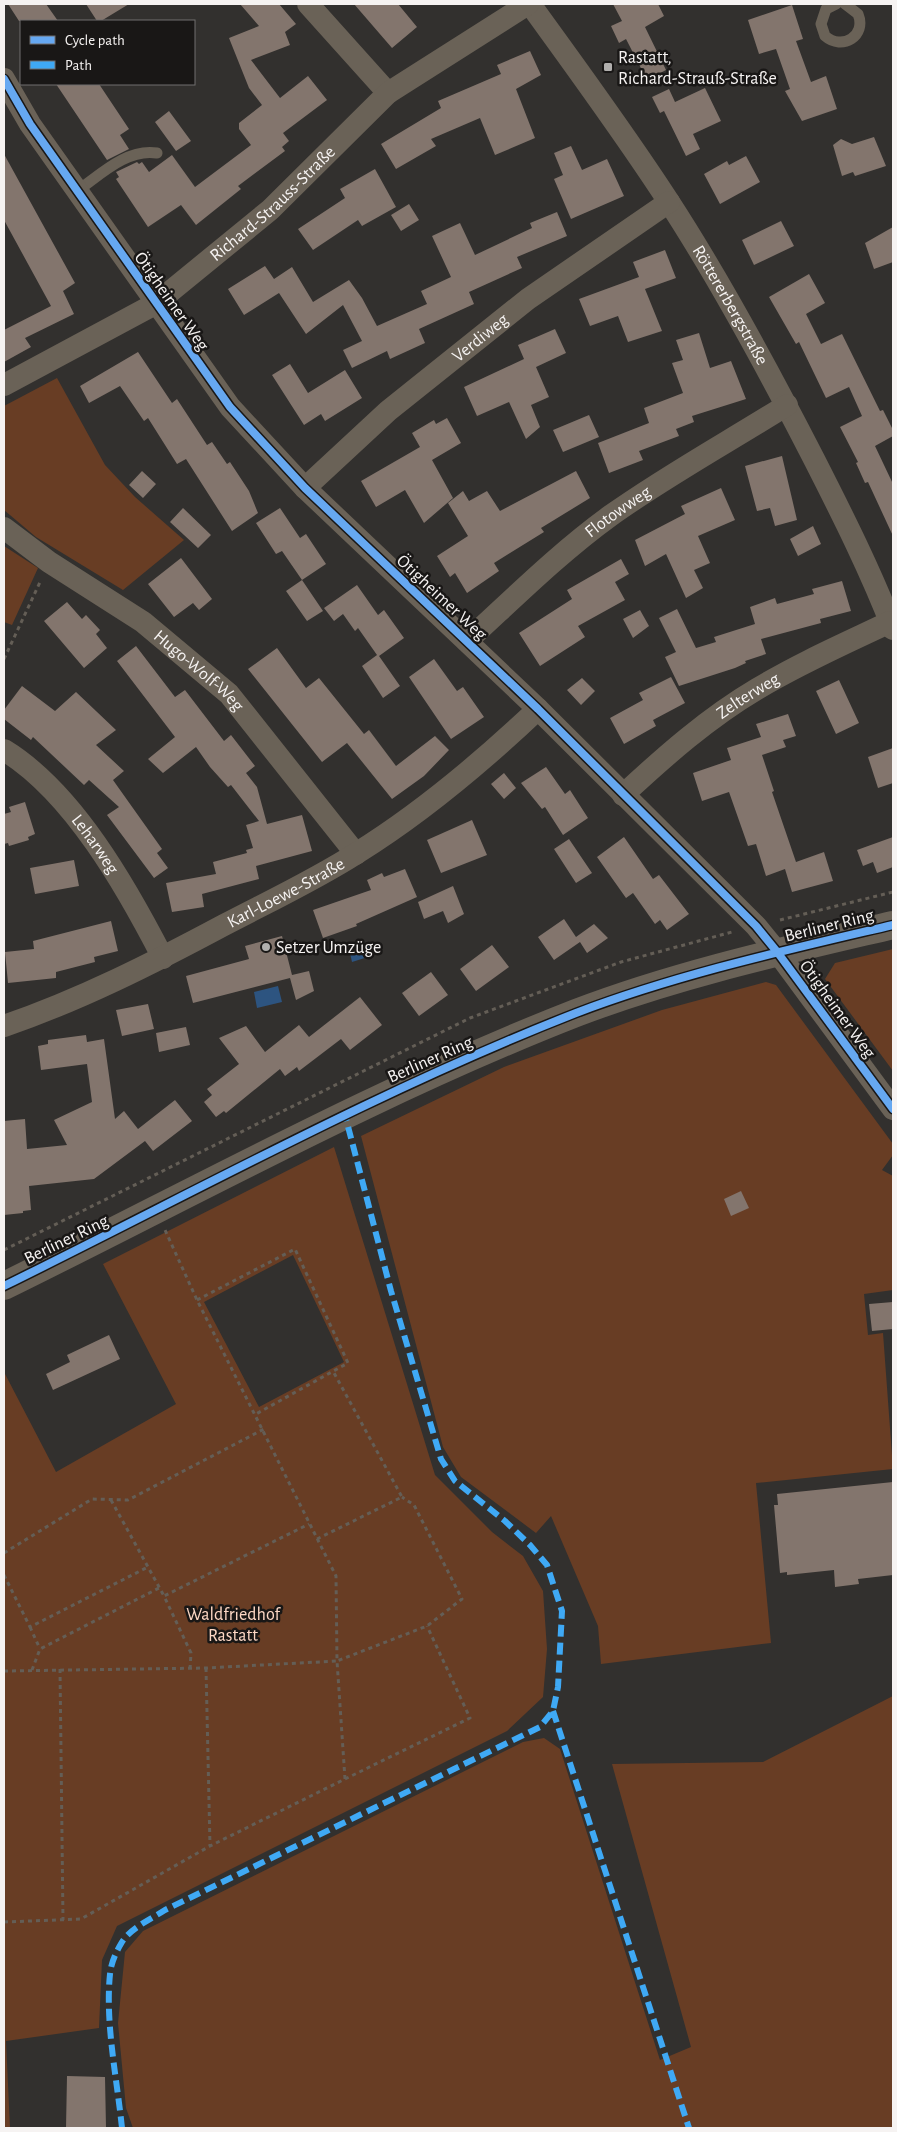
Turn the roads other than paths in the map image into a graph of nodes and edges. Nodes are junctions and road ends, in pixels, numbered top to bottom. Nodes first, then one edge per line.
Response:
1 (308, 4) edge
2 (529, 4) edge
3 (836, 4) edge
4 (852, 5) edge
5 (4, 79) edge
6 (388, 93) junction
7 (157, 153) dead end
8 (77, 191) junction
9 (669, 202) junction
10 (155, 304) junction
11 (4, 385) edge
12 (787, 406) junction
13 (305, 488) junction
14 (4, 528) edge
15 (892, 626) edge
16 (467, 641) junction
17 (538, 709) junction
18 (4, 750) edge
19 (623, 795) junction
20 (356, 854) junction
21 (893, 925) edge
22 (778, 953) junction
23 (163, 958) junction
24 (4, 1026) edge
25 (893, 1109) edge
26 (4, 1286) edge

1 - 6 street
2 - 6 street, Richard-Strauss-Straße
2 - 9 street, Röttererbergstraße
3 - 4 lane
5 - 8 street, Ötigheimer Weg
6 - 10 street, Richard-Strauss-Straße
7 - 8 lane
8 - 10 street, Ötigheimer Weg
9 - 12 street, Röttererbergstraße
9 - 13 street, Verdiweg
10 - 11 street, Richard-Strauss-Straße
10 - 13 street, Ötigheimer Weg
12 - 15 street, Röttererbergstraße
12 - 16 street, Flotowweg
13 - 16 street, Ötigheimer Weg
14 - 20 street, Hugo-Wolf-Weg
15 - 19 street, Zelterweg
16 - 17 street, Ötigheimer Weg
17 - 19 street, Ötigheimer Weg
17 - 20 street, Karl-Loewe-Straße
18 - 23 street, Leharweg
19 - 22 street, Ötigheimer Weg
20 - 23 street, Karl-Loewe-Straße
21 - 22 street, Berliner Ring
22 - 25 street, Ötigheimer Weg
22 - 26 street, Berliner Ring
23 - 24 street, Karl-Loewe-Straße

